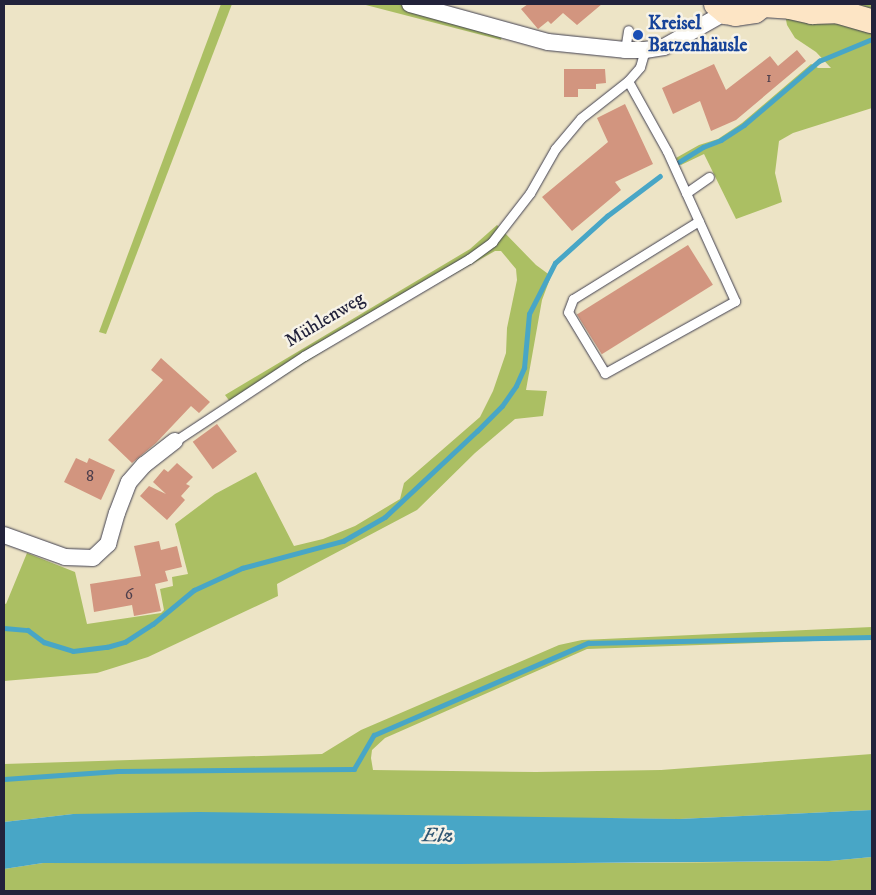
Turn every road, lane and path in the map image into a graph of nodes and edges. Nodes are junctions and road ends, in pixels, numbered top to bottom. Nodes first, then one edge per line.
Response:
1 (410, 4) edge
2 (764, 4) edge
3 (716, 6) edge
4 (830, 7) edge
5 (872, 21) edge
6 (628, 30) dead end
7 (625, 50) junction
8 (645, 50) junction
9 (628, 81) junction
10 (708, 177) dead end
11 (686, 193) junction
12 (699, 221) junction
13 (175, 440) joint
14 (4, 535) edge

1 - 7 street
2 - 3 main road
2 - 4 main road
3 - 8 street
4 - 5 main road
6 - 7 lane
7 - 8 street
8 - 9 lane, Mühlenweg
9 - 11 lane
9 - 13 lane, Mühlenweg
10 - 11 lane
11 - 12 lane
12 - 12 lane
13 - 14 street, Mühlenweg

